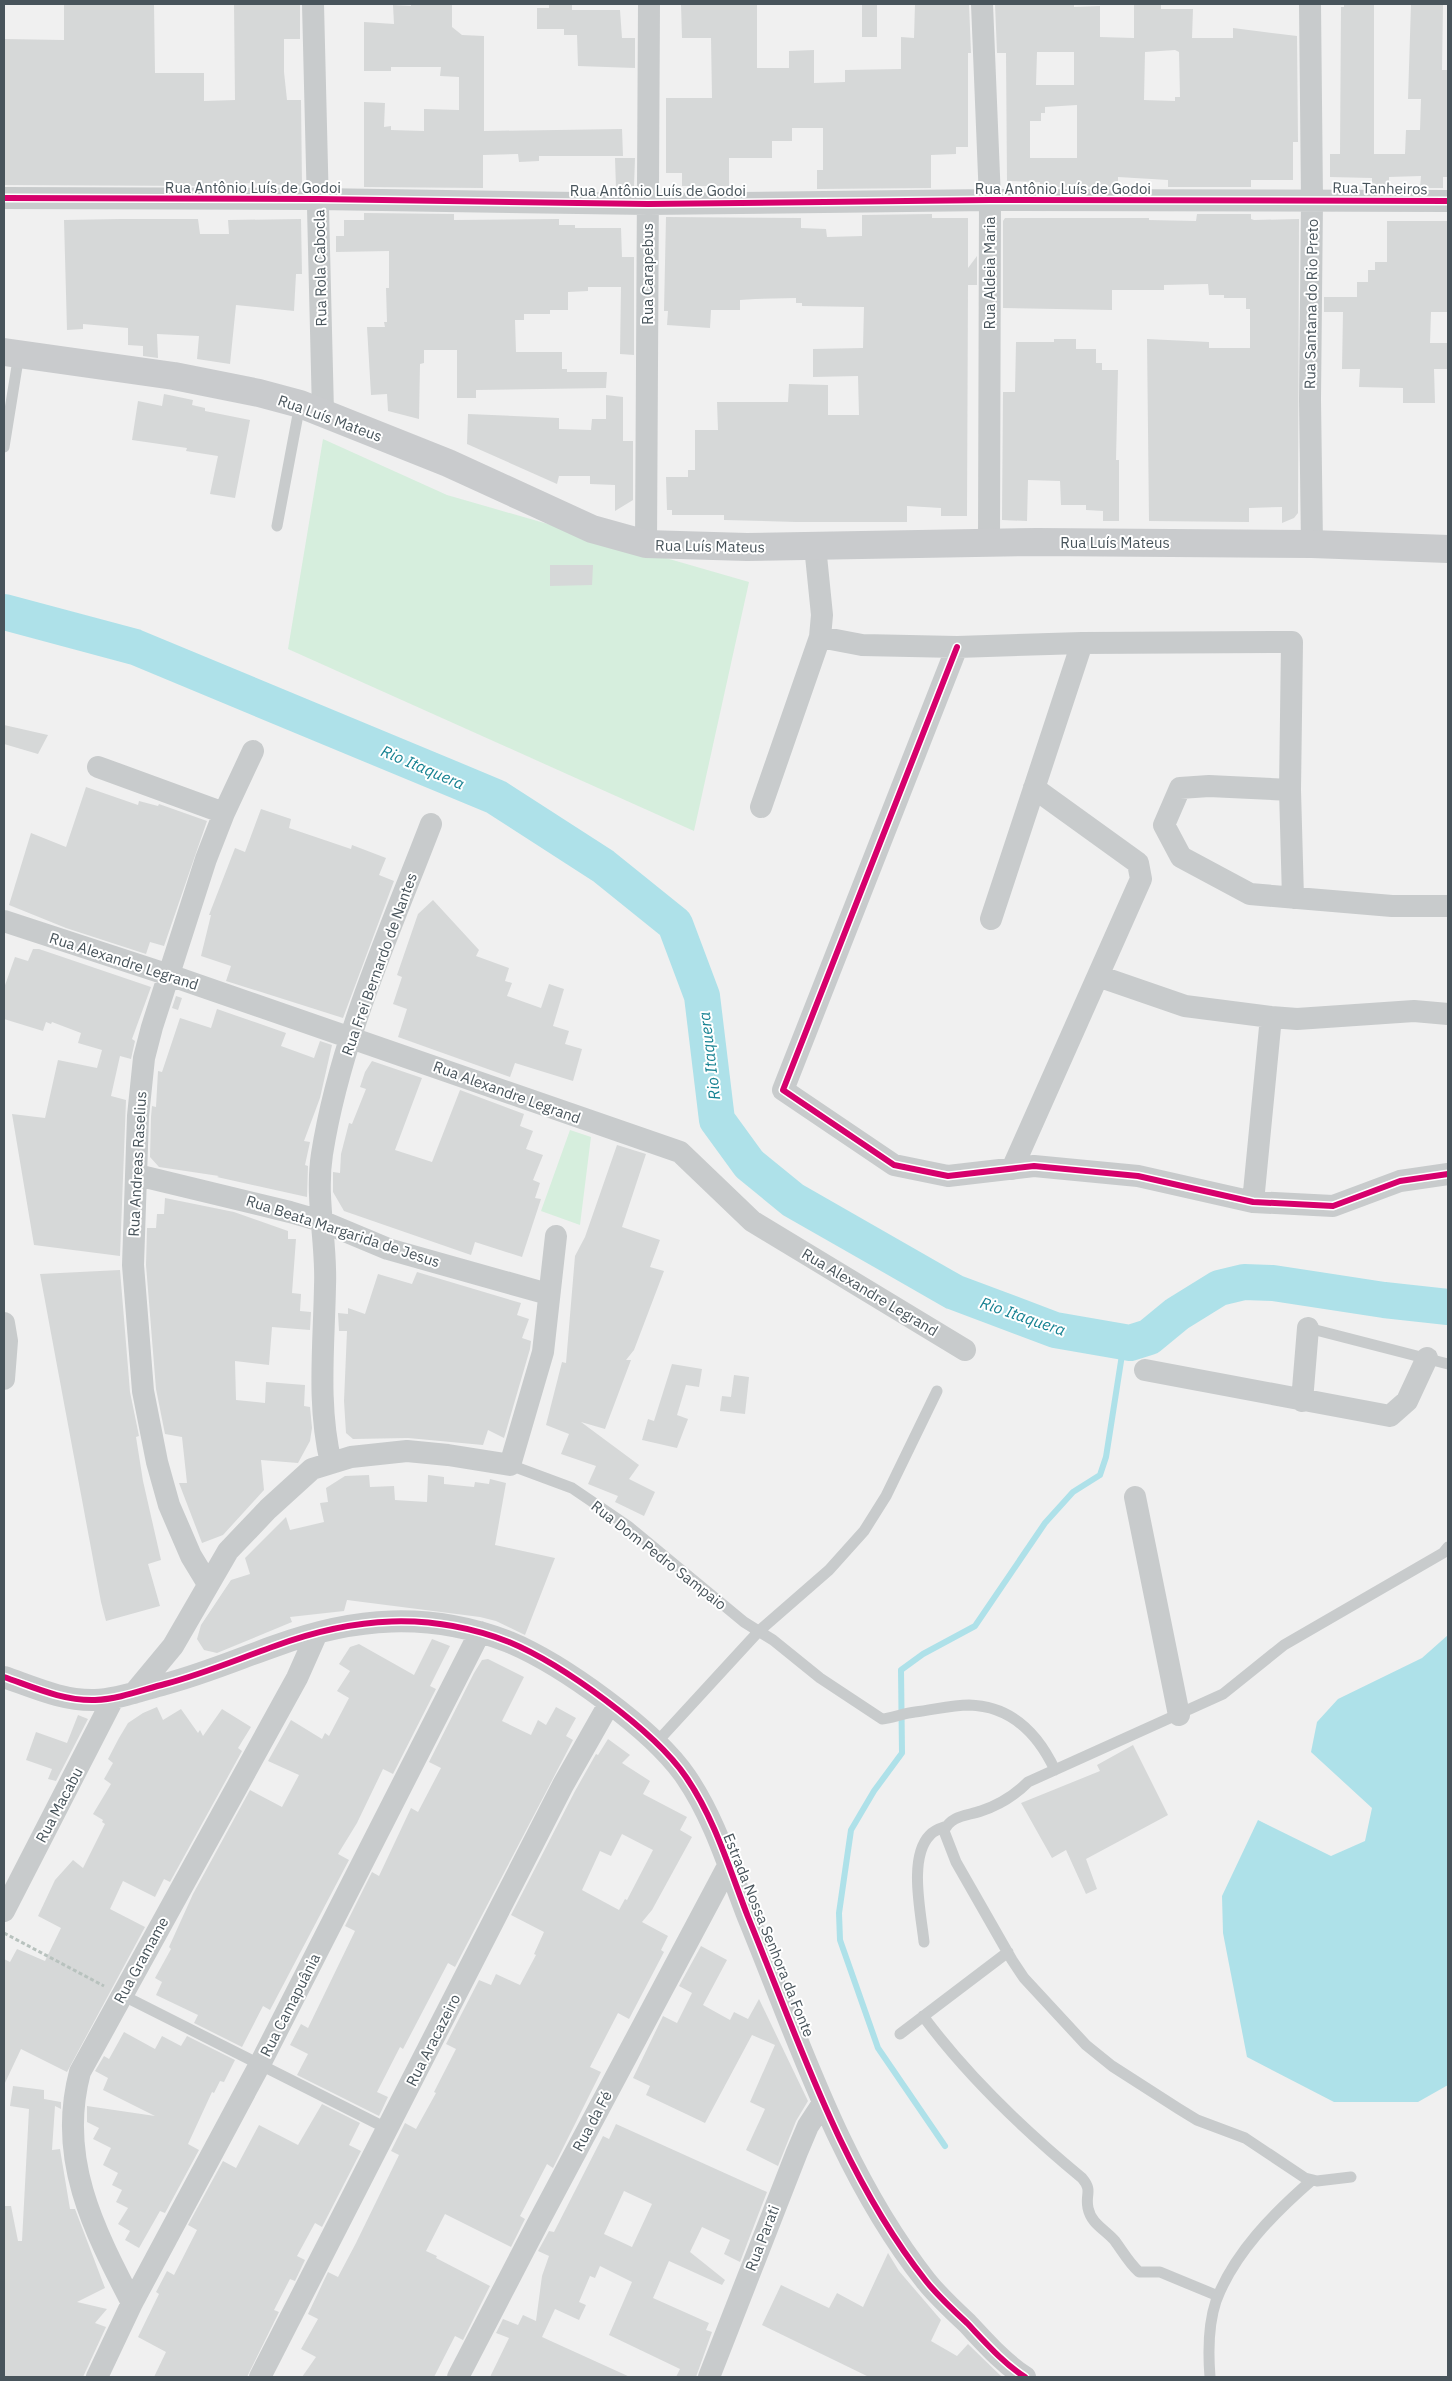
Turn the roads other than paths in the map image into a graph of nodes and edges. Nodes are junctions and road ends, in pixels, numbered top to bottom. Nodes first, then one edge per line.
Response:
1 (313, 4) edge
2 (649, 4) edge
3 (982, 4) edge
4 (1310, 4) edge
5 (4, 198) edge
6 (318, 199) junction
7 (990, 200) junction
8 (1312, 200) junction
9 (1448, 201) edge
10 (648, 204) junction
11 (11, 353) edge
12 (312, 408) junction
13 (4, 447) edge
14 (277, 526) dead end
15 (989, 542) junction
16 (646, 544) junction
17 (1312, 544) junction
18 (815, 546) junction
19 (1448, 548) edge
20 (820, 637) junction
21 (1082, 643) junction
22 (957, 648) junction
23 (253, 751) dead end
24 (98, 767) dead end
25 (1034, 788) junction
26 (1290, 790) junction
27 (761, 807) dead end
28 (224, 813) junction
29 (431, 824) dead end
30 (1293, 898) junction
31 (1448, 906) edge
32 (991, 919) dead end
33 (4, 921) edge
34 (169, 975) junction
35 (1098, 976) junction
36 (1448, 1014) edge
37 (1272, 1017) junction
38 (351, 1037) junction
39 (1012, 1168) junction
40 (1448, 1174) edge
41 (137, 1175) junction
42 (1253, 1202) junction
43 (321, 1221) junction
44 (556, 1236) dead end
45 (548, 1294) junction
46 (4, 1323) edge
47 (1308, 1328) joint
48 (965, 1350) dead end
49 (1427, 1358) junction
50 (1448, 1364) edge
51 (1146, 1370) dead end
52 (4, 1379) edge
53 (937, 1392) dead end
54 (1302, 1400) junction
55 (331, 1463) junction
56 (510, 1465) junction
57 (1135, 1497) dead end
58 (1448, 1547) edge
59 (208, 1584) junction
60 (758, 1630) junction
61 (480, 1632) junction
62 (317, 1633) junction
63 (4, 1676) edge
64 (123, 1696) junction
65 (609, 1704) junction
66 (1179, 1714) junction
67 (656, 1743) junction
68 (1054, 1770) junction
69 (947, 1826) junction
70 (728, 1866) junction
71 (4, 1911) edge
72 (924, 1942) dead end
73 (1008, 1952) junction
74 (122, 1995) junction
75 (923, 2016) junction
76 (900, 2034) dead end
77 (259, 2066) junction
78 (823, 2103) junction
79 (388, 2129) junction
80 (1351, 2176) dead end
81 (1312, 2180) junction
82 (1218, 2296) junction
83 (132, 2303) junction
84 (1021, 2376) edge
85 (97, 2377) edge
86 (260, 2377) edge
87 (458, 2377) edge
88 (709, 2377) edge
89 (1210, 2377) edge

1 - 6 street, Rua Rola Cabocla
2 - 10 street, Rua Carapebus
3 - 7 street, Rua Aldeia Maria
4 - 8 street, Rua Santana do Rio Preto
5 - 6 street, Rua Antônio Luís de Godoi
6 - 10 street, Rua Antônio Luís de Godoi
6 - 12 street, Rua Rola Cabocla
7 - 8 street, Rua Antônio Luís de Godoi
7 - 10 street, Rua Antônio Luís de Godoi
7 - 15 street, Rua Aldeia Maria
8 - 9 street, Rua Tanheiros
8 - 17 street, Rua Santana do Rio Preto
10 - 16 street, Rua Carapebus
11 - 12 main road, Rua Luís Mateus
11 - 13 lane
12 - 14 lane
12 - 16 main road, Rua Luís Mateus
15 - 17 main road, Rua Luís Mateus
15 - 18 main road, Rua Luís Mateus
16 - 18 main road, Rua Luís Mateus
17 - 19 main road, Rua Luís Mateus
18 - 20 street
20 - 22 street
20 - 27 street
21 - 22 street
21 - 25 street
21 - 26 street
22 - 39 street
23 - 28 street, Rua Andreas Raselius
24 - 28 street
25 - 32 street
25 - 35 street
26 - 30 street
26 - 30 street
28 - 34 street, Rua Andreas Raselius
29 - 38 street, Rua Frei Bernardo de Nantes
30 - 31 street
33 - 34 street, Rua Alexandre Legrand
34 - 38 street, Rua Alexandre Legrand
34 - 41 street, Rua Andreas Raselius
35 - 37 street
35 - 39 street
36 - 37 street
37 - 42 street
38 - 43 street, Rua Frei Bernardo de Nantes
38 - 48 street, Rua Alexandre Legrand
39 - 42 street
40 - 42 street
41 - 43 street, Rua Beata Margarida de Jesus
41 - 59 street, Rua Andreas Raselius
43 - 45 street, Rua Beata Margarida de Jesus
43 - 55 street, Rua Frei Bernardo de Nantes
44 - 45 street
45 - 56 street
46 - 52 street
47 - 49 lane
47 - 54 street
49 - 50 lane
49 - 54 street
51 - 54 street
53 - 60 lane
55 - 56 street, Rua Dom Pedro Sampaio
55 - 59 street, Rua Dom Pedro Sampaio
56 - 60 lane, Rua Dom Pedro Sampaio
57 - 66 street
58 - 66 lane
59 - 64 street, Rua Dom Pedro Sampaio
60 - 67 lane
60 - 68 lane, Rua Dom Pedro Sampaio
61 - 62 street, Estrada Nossa Senhora da Fonte
61 - 65 street, Estrada Nossa Senhora da Fonte
61 - 77 street, Rua Camapuânia
62 - 64 street, Estrada Nossa Senhora da Fonte
62 - 74 street, Rua Gramame
63 - 64 street, Estrada Nossa Senhora da Fonte
64 - 71 street, Rua Macabu
65 - 67 street, Estrada Nossa Senhora da Fonte
65 - 79 street, Rua Aracazeiro
66 - 68 lane
67 - 70 street, Estrada Nossa Senhora da Fonte
68 - 69 lane
69 - 72 lane
69 - 73 lane
70 - 78 street, Estrada Nossa Senhora da Fonte
70 - 87 street, Rua da Fé
73 - 75 lane
73 - 81 lane
74 - 77 lane
74 - 83 street, Rua Gramame
75 - 76 lane
75 - 82 lane
77 - 79 lane
77 - 83 street, Rua Camapuânia
78 - 84 street, Estrada Nossa Senhora da Fonte
78 - 88 street, Rua Parati
79 - 86 street, Rua Aracazeiro
80 - 81 lane
81 - 82 lane
82 - 89 lane
83 - 85 street, Rua Camapuânia

